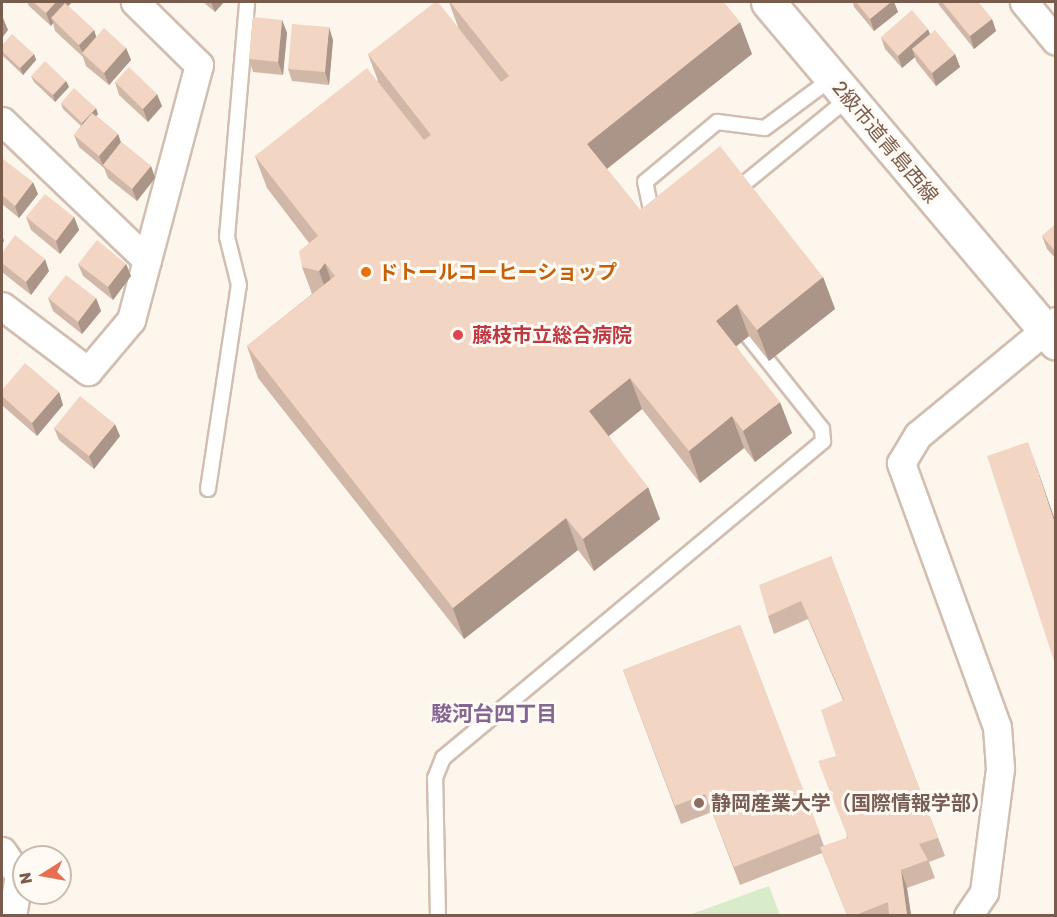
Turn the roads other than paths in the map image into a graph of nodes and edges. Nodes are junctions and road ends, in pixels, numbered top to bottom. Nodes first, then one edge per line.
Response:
1 (135, 2) edge
2 (247, 2) edge
3 (768, 2) edge
4 (1024, 2) edge
5 (1056, 40) edge
6 (840, 88) junction
7 (2, 121) edge
8 (722, 202) edge
9 (663, 233) edge
10 (147, 260) junction
11 (2, 306) edge
12 (727, 310) edge
13 (1052, 332) edge
14 (208, 489) dead end
15 (2, 851) edge
16 (12, 915) edge
17 (438, 915) edge
18 (968, 915) edge

1 - 10 street
2 - 14 lane
3 - 6 street, 2級市道青島西線
4 - 5 street
6 - 8 lane
6 - 9 lane
6 - 13 street, 2級市道青島西線
7 - 10 street
10 - 11 street
12 - 17 lane
13 - 18 street
15 - 16 street

